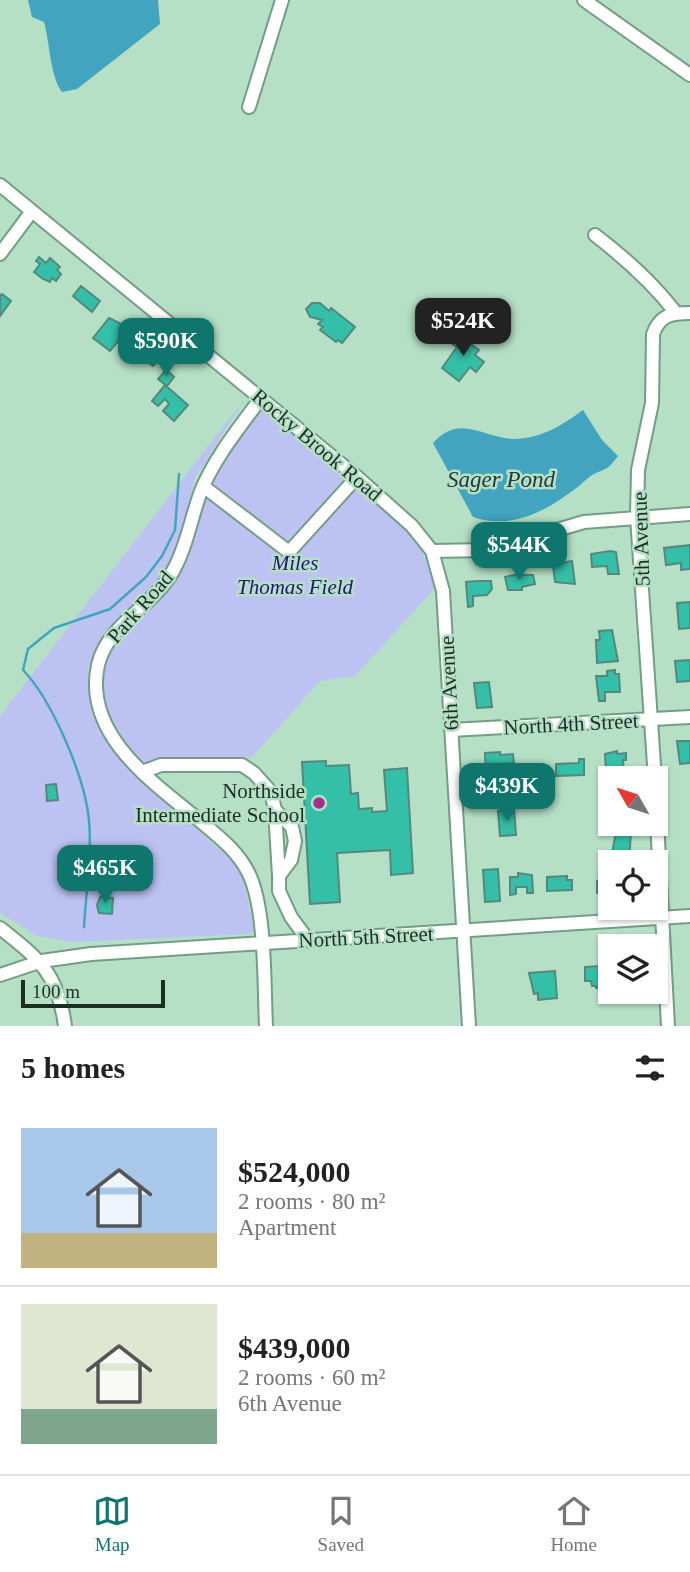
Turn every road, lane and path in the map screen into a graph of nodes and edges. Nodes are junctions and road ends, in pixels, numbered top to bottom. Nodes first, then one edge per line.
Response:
1 (282, 0) edge
2 (584, 0) edge
3 (690, 75) edge
4 (249, 107) dead end
5 (0, 185) edge
6 (32, 211) junction
7 (595, 235) dead end
8 (0, 254) edge
9 (676, 313) junction
10 (690, 313) edge
11 (261, 398) junction
12 (358, 477) junction
13 (203, 486) junction
14 (690, 514) edge
15 (637, 517) junction
16 (432, 551) junction
17 (690, 718) edge
18 (652, 720) junction
19 (452, 730) junction
20 (654, 766) edge
21 (142, 772) junction
22 (690, 916) edge
23 (668, 918) edge
24 (631, 920) edge
25 (662, 920) edge
26 (0, 928) edge
27 (463, 931) junction
28 (308, 940) junction
29 (261, 943) junction
30 (42, 961) junction
31 (0, 975) edge
32 (65, 1026) edge
33 (266, 1026) edge
34 (468, 1026) edge
35 (668, 1026) edge

1 - 4 street
2 - 3 street
5 - 6 street, Rocky Brook Road
6 - 8 street
6 - 11 street, Rocky Brook Road
7 - 9 street
9 - 10 street
9 - 15 street, 5th Avenue
11 - 12 street, Rocky Brook Road
11 - 13 street, Park Road
12 - 13 street
12 - 16 street, Rocky Brook Road
13 - 21 street, Park Road
14 - 15 street
15 - 16 street
15 - 18 street, 5th Avenue
16 - 19 street, 6th Avenue
17 - 18 street, North 4th Street
18 - 19 street, North 4th Street
18 - 20 street, 5th Avenue
19 - 27 street, 6th Avenue
21 - 28 street
21 - 29 street, Park Road
22 - 23 street, North 5th Street
24 - 27 street, North 5th Street
25 - 35 street
26 - 30 street
27 - 28 street, North 5th Street
27 - 34 street, 6th Avenue
28 - 29 street, North 5th Street
29 - 30 street, North 5th Street
29 - 33 street, Park Road
30 - 31 street, North 5th Street
30 - 32 street

